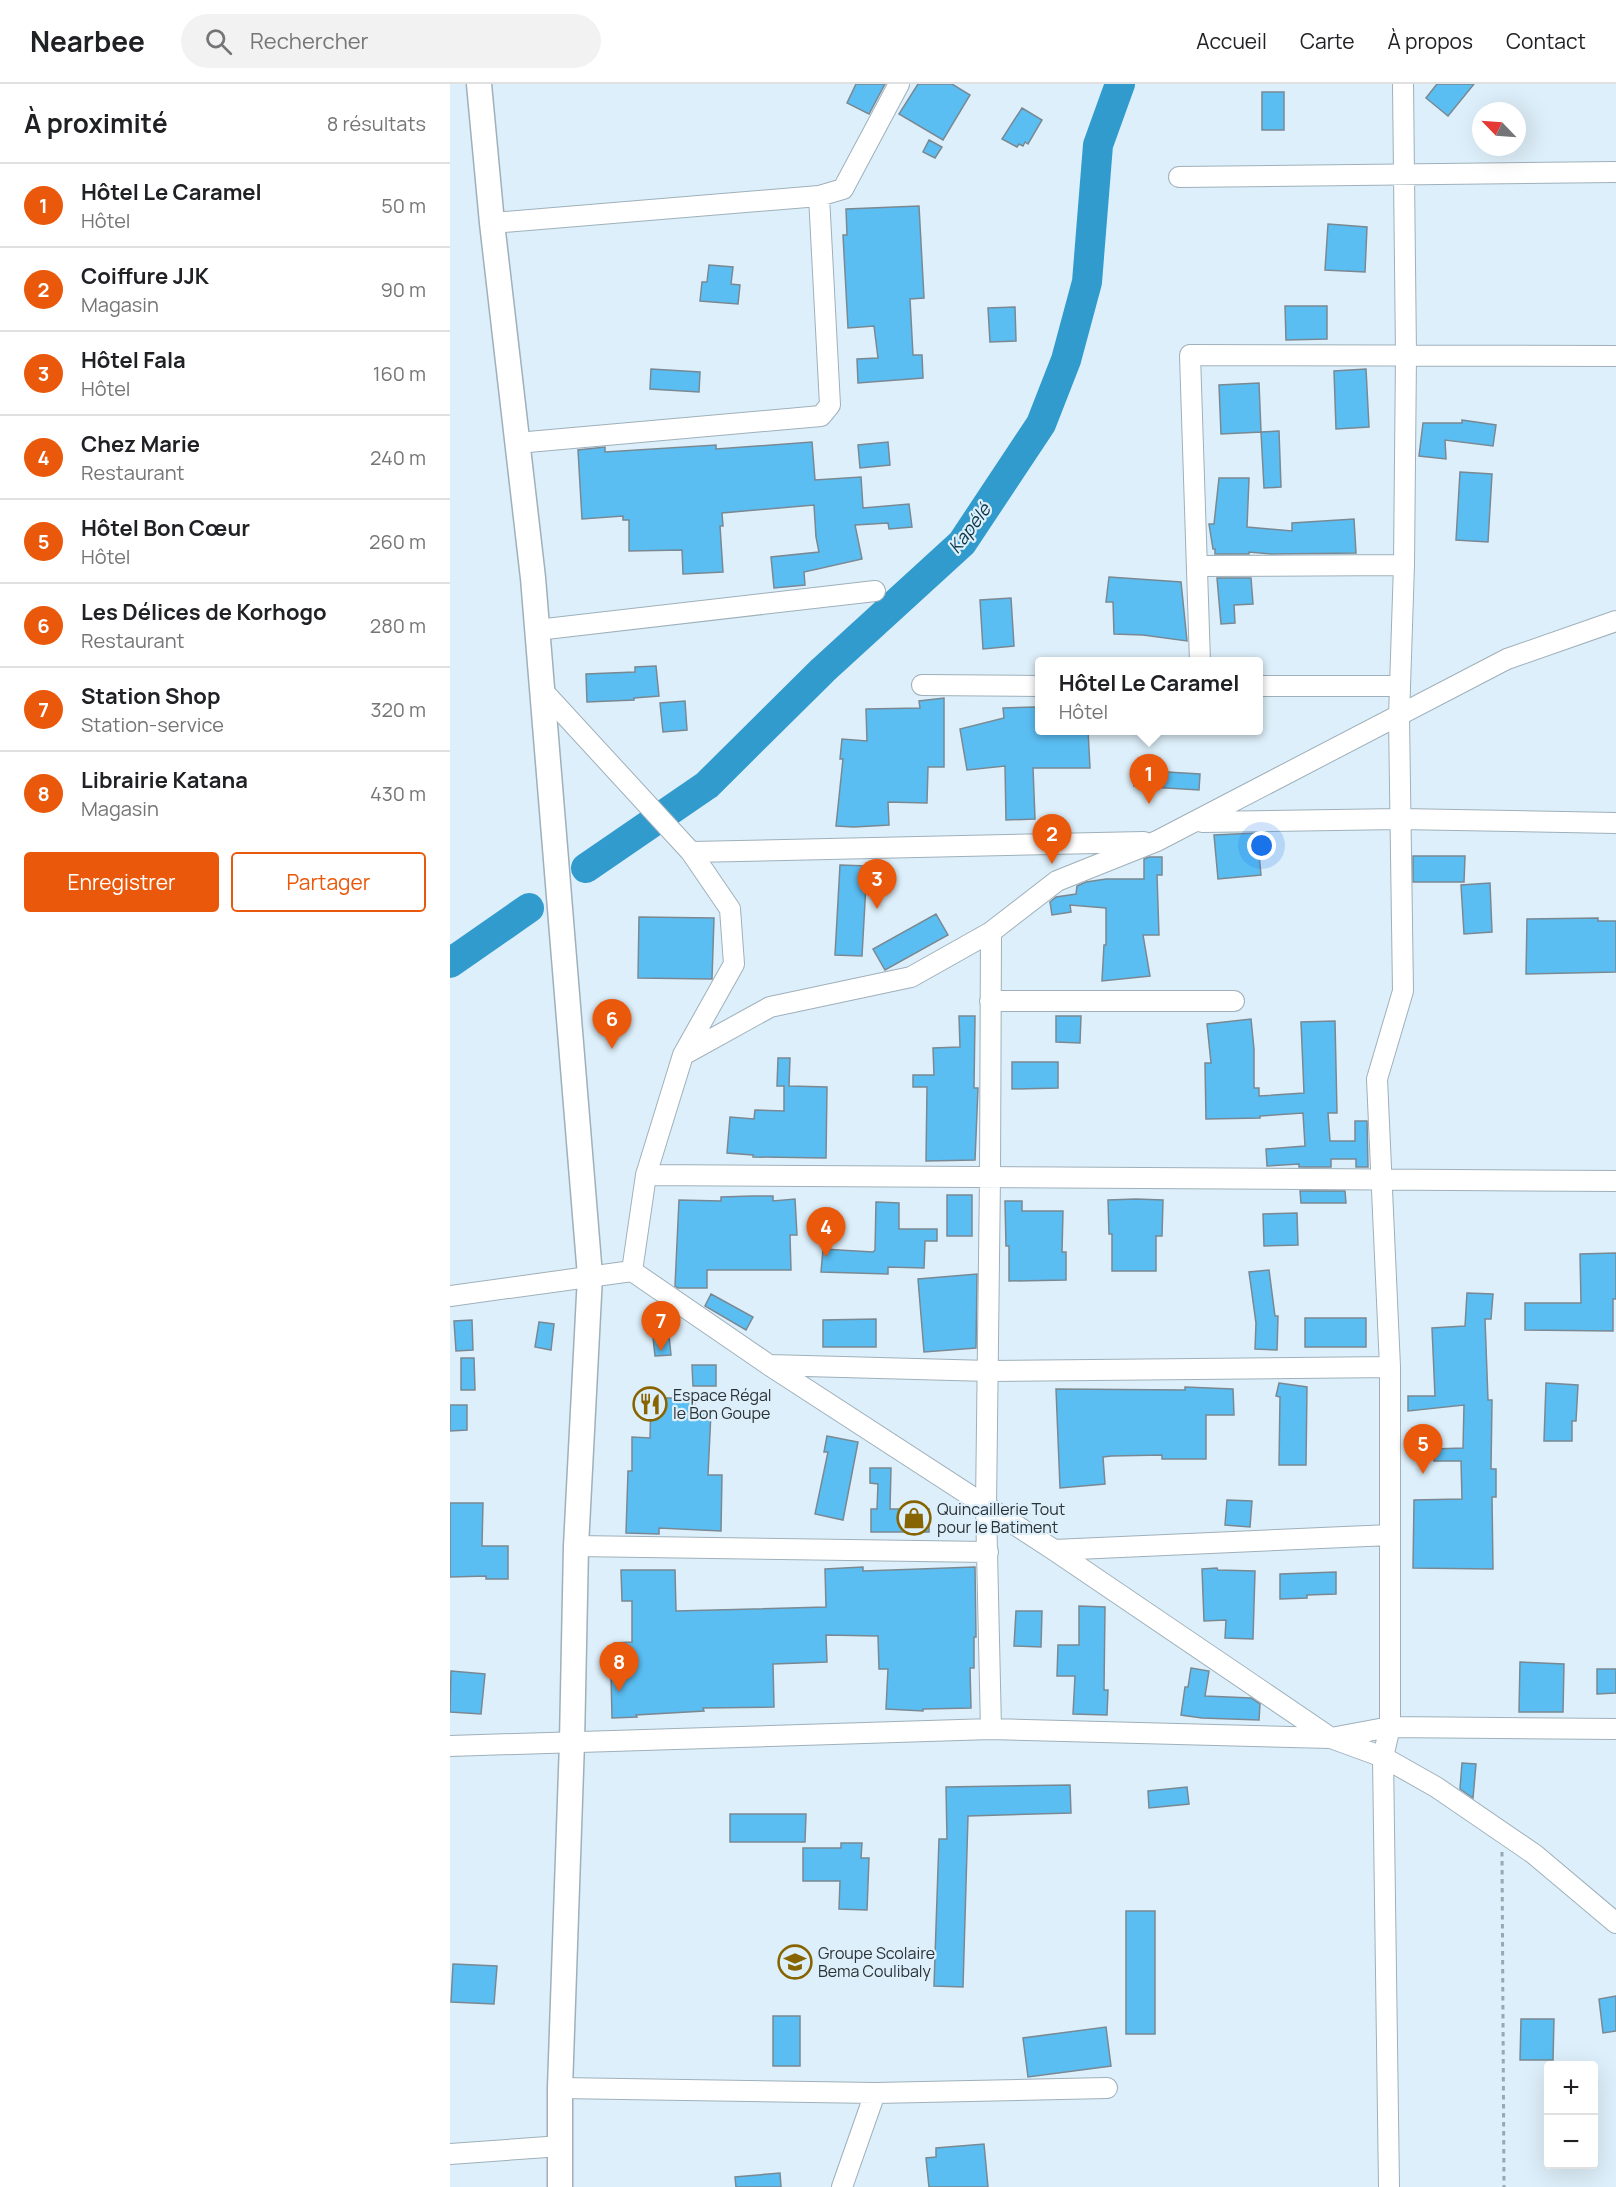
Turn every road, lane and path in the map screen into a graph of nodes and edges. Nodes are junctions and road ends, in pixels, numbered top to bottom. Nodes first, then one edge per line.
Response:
1 (479, 84) edge
2 (900, 84) edge
3 (1403, 84) edge
4 (1616, 172) edge
5 (1403, 175) junction
6 (1179, 177) dead end
7 (819, 196) junction
8 (492, 223) junction
9 (1406, 356) junction
10 (1616, 356) edge
11 (517, 442) junction
12 (1404, 565) junction
13 (1198, 566) junction
14 (875, 591) dead end
15 (1616, 621) edge
16 (537, 630) junction
17 (1200, 657) edge
18 (922, 685) dead end
19 (1035, 686) edge
20 (1263, 686) edge
21 (1400, 686) junction
22 (543, 691) junction
23 (1399, 717) junction
24 (1400, 819) junction
25 (1196, 822) junction
26 (1616, 823) edge
27 (1157, 841) junction
28 (691, 852) junction
29 (991, 932) junction
30 (990, 1001) junction
31 (1234, 1001) dead end
32 (683, 1055) junction
33 (646, 1175) junction
34 (990, 1177) junction
35 (1382, 1179) junction
36 (1616, 1181) edge
37 (632, 1271) junction
38 (590, 1276) junction
39 (450, 1296) edge
40 (769, 1365) junction
41 (1390, 1367) junction
42 (988, 1371) junction
43 (986, 1507) junction
44 (1390, 1535) junction
45 (576, 1546) junction
46 (1054, 1550) junction
47 (988, 1552) junction
48 (1390, 1727) junction
49 (991, 1729) junction
50 (1616, 1729) edge
51 (1331, 1738) junction
52 (572, 1742) junction
53 (450, 1746) edge
54 (1383, 1757) junction
55 (1502, 1832) junction
56 (1616, 1923) edge
57 (560, 2088) junction
58 (1107, 2088) dead end
59 (875, 2093) junction
60 (561, 2146) junction
61 (450, 2154) edge
62 (561, 2187) edge
63 (842, 2187) edge
64 (1389, 2187) edge
65 (1504, 2187) edge

1 - 8 street
2 - 7 street
3 - 5 street
4 - 5 street
5 - 6 street
5 - 9 street
7 - 8 street
7 - 11 street
8 - 11 street
9 - 10 street
9 - 12 street
9 - 13 street
11 - 16 street
12 - 13 street
12 - 21 street
13 - 17 street
14 - 16 street
15 - 23 street
16 - 22 street
18 - 19 street
20 - 21 street
21 - 23 street
22 - 28 street
22 - 38 street
23 - 24 street
23 - 25 street
24 - 25 street
24 - 26 street
24 - 35 street
25 - 27 street
27 - 28 street
27 - 29 street
28 - 32 street
29 - 30 street
29 - 32 street
30 - 31 street
30 - 34 street
32 - 33 street
33 - 34 street
33 - 37 street
34 - 35 street
34 - 42 street
35 - 36 street
35 - 41 street
37 - 38 street
37 - 40 street
38 - 39 street
38 - 45 street
40 - 42 street
40 - 43 street
41 - 42 street
41 - 44 street
42 - 43 street
43 - 46 street
43 - 47 street
44 - 46 street
44 - 48 street
45 - 47 street
45 - 52 street
46 - 51 street
47 - 49 street
48 - 50 street
48 - 51 street
48 - 54 street
49 - 51 street
49 - 52 street
51 - 54 street
52 - 53 street
52 - 57 street
54 - 55 street
54 - 64 street
55 - 56 street
55 - 65 path
57 - 59 street
57 - 60 street
58 - 59 street
59 - 63 street
60 - 61 street
60 - 62 street

